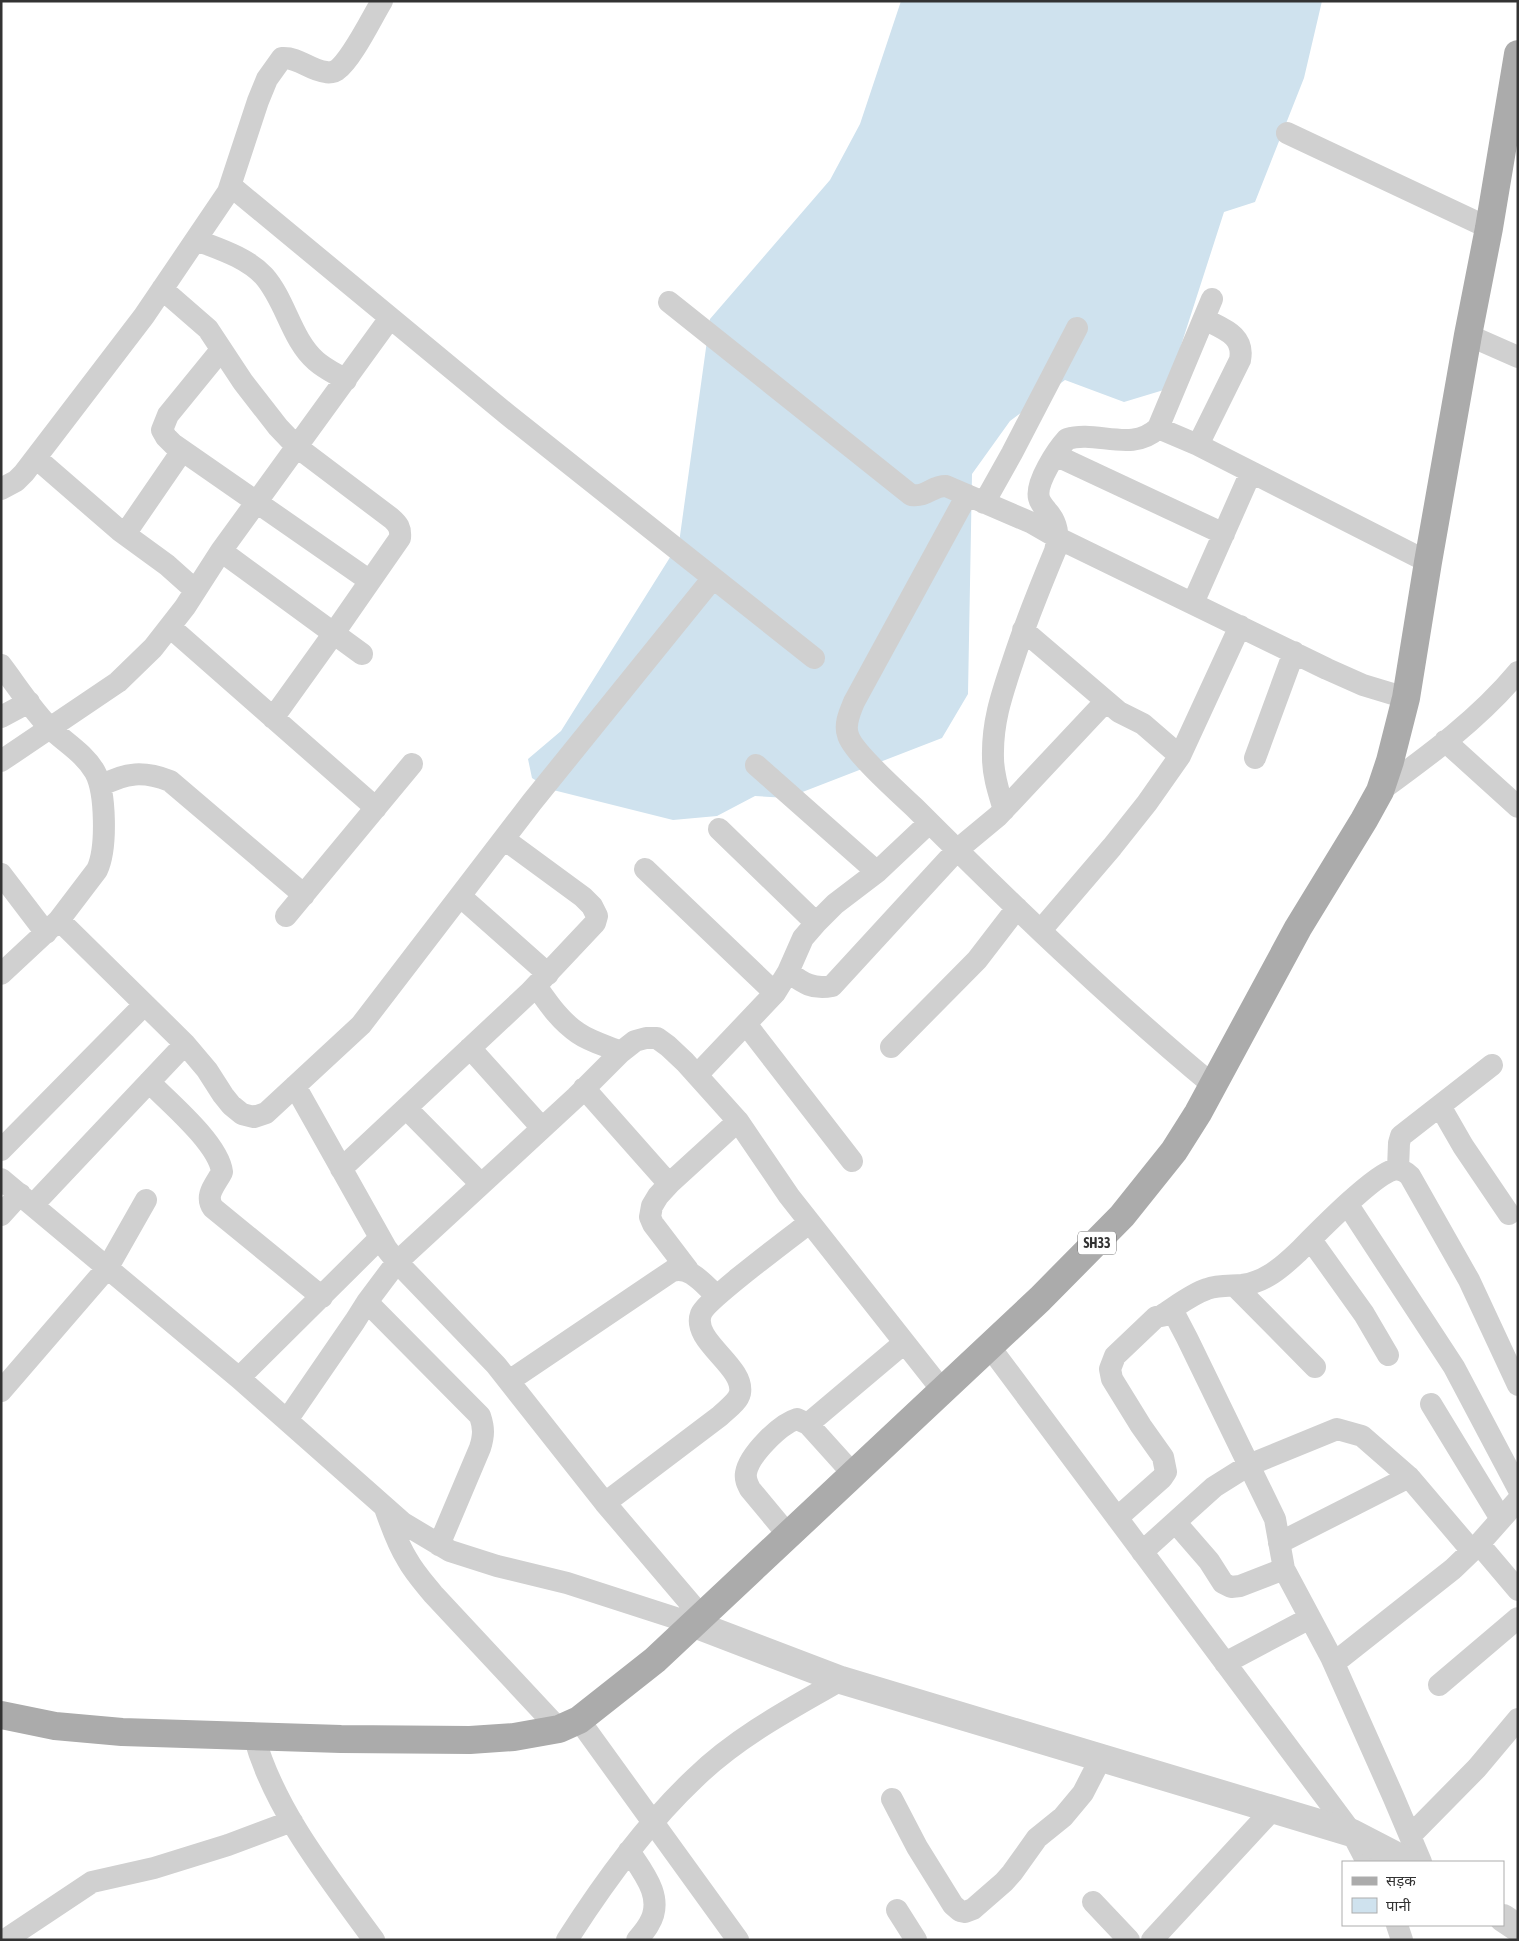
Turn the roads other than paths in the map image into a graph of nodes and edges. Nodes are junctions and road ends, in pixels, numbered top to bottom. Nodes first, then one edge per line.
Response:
1 (382, 1) edge
2 (1518, 54) edge
3 (1514, 106) edge
4 (1288, 133) dead end
5 (231, 186) junction
6 (1489, 228) junction
7 (196, 240) junction
8 (162, 289) junction
9 (669, 302) dead end
10 (390, 318) junction
11 (1077, 328) dead end
12 (1468, 334) junction
13 (222, 350) junction
14 (1518, 357) edge
15 (346, 380) junction
16 (1158, 428) junction
17 (1198, 445) junction
18 (297, 447) junction
19 (182, 451) junction
20 (1055, 455) junction
21 (36, 458) junction
22 (1251, 472) junction
23 (1, 489) edge
24 (975, 499) junction
25 (256, 503) junction
26 (125, 534) junction
27 (1224, 534) junction
28 (1058, 538) junction
29 (221, 551) junction
30 (1428, 562) junction
31 (713, 578) junction
32 (370, 581) junction
33 (195, 590) junction
34 (1193, 603) junction
35 (1240, 626) junction
36 (170, 627) junction
37 (1023, 630) junction
38 (334, 633) junction
39 (1294, 652) junction
40 (362, 654) dead end
41 (814, 658) dead end
42 (1518, 672) edge
43 (5, 677) edge
44 (1406, 698) junction
45 (1106, 701) junction
46 (29, 702) junction
47 (1, 717) edge
48 (273, 718) junction
49 (50, 727) junction
50 (1445, 741) junction
51 (1180, 756) junction
52 (1255, 758) dead end
53 (1, 761) edge
54 (412, 764) dead end
55 (756, 765) dead end
56 (101, 786) junction
57 (1380, 791) junction
58 (1518, 807) edge
59 (376, 808) junction
60 (1004, 810) junction
61 (929, 822) junction
62 (719, 829) dead end
63 (504, 839) junction
64 (957, 850) junction
65 (645, 869) dead end
66 (877, 872) junction
67 (1, 874) edge
68 (304, 895) junction
69 (460, 896) junction
70 (1017, 908) junction
71 (286, 916) dead end
72 (816, 922) junction
73 (52, 926) junction
74 (1041, 930) junction
75 (788, 972) junction
76 (1, 974) edge
77 (542, 980) junction
78 (775, 993) junction
79 (144, 1005) junction
80 (746, 1024) junction
81 (185, 1044) junction
82 (891, 1047) dead end
83 (470, 1048) junction
84 (621, 1052) junction
85 (1492, 1065) dead end
86 (697, 1075) junction
87 (149, 1082) junction
88 (295, 1086) junction
89 (1214, 1086) junction
90 (584, 1088) junction
91 (1440, 1106) junction
92 (406, 1108) junction
93 (738, 1121) junction
94 (542, 1128) junction
95 (1, 1150) edge
96 (852, 1162) dead end
97 (341, 1169) junction
98 (1398, 1169) junction
99 (1, 1179) edge
100 (481, 1184) junction
101 (668, 1184) junction
102 (27, 1200) junction
103 (146, 1200) dead end
104 (1348, 1205) junction
105 (1509, 1214) dead end
106 (1, 1215) edge
107 (809, 1223) junction
108 (380, 1238) junction
109 (1311, 1240) junction
110 (397, 1262) junction
111 (108, 1267) junction
112 (688, 1270) junction
113 (1235, 1286) junction
114 (716, 1296) junction
115 (322, 1297) junction
116 (367, 1302) junction
117 (1164, 1314) junction
118 (904, 1343) junction
119 (989, 1346) junction
120 (1388, 1355) dead end
121 (1315, 1368) dead end
122 (240, 1378) junction
123 (509, 1381) junction
124 (1518, 1385) edge
125 (942, 1390) junction
126 (1, 1392) edge
127 (1431, 1404) dead end
128 (287, 1420) junction
129 (808, 1424) junction
130 (1249, 1465) junction
131 (854, 1475) junction
132 (1409, 1477) junction
133 (1518, 1488) edge
134 (1518, 1500) edge
135 (605, 1503) junction
136 (385, 1506) junction
137 (1117, 1518) junction
138 (1501, 1519) junction
139 (1176, 1523) junction
140 (789, 1536) junction
141 (1280, 1543) junction
142 (439, 1545) junction
143 (1476, 1547) junction
144 (1142, 1552) junction
145 (1284, 1569) junction
146 (1518, 1590) edge
147 (1310, 1618) junction
148 (1518, 1618) edge
149 (698, 1621) junction
150 (1225, 1663) junction
151 (1334, 1664) junction
152 (841, 1680) junction
153 (1439, 1685) dead end
154 (1, 1715) edge
155 (1518, 1719) edge
156 (569, 1724) junction
157 (254, 1736) junction
158 (1101, 1758) junction
159 (892, 1799) dead end
160 (1273, 1809) junction
161 (292, 1821) junction
162 (654, 1822) junction
163 (1352, 1833) junction
164 (1409, 1849) edge
165 (629, 1852) junction
166 (1366, 1861) edge
167 (1419, 1861) edge
168 (1092, 1902) dead end
169 (897, 1910) dead end
170 (1504, 1919) edge
171 (1397, 1926) edge
172 (1518, 1928) edge
173 (5, 1940) edge
174 (374, 1940) edge
175 (567, 1940) edge
176 (637, 1940) edge
177 (738, 1940) edge
178 (916, 1940) edge
179 (1129, 1940) edge
180 (1152, 1940) edge
181 (1402, 1940) edge

1 - 5 street
2 - 3 main road, SH33
3 - 6 main road, SH33
4 - 6 street
5 - 7 street
5 - 10 street
6 - 12 main road, SH33
7 - 8 street
7 - 15 street
8 - 13 street
8 - 21 street
9 - 24 street
10 - 15 street
10 - 31 street
11 - 24 street
12 - 14 street
12 - 30 main road, SH33
13 - 18 street
13 - 19 street
15 - 18 street
16 - 17 street
16 - 17 street
16 - 20 street
17 - 22 street
18 - 25 street
18 - 32 street
19 - 25 street
19 - 26 street
20 - 27 street
20 - 28 street
21 - 23 street
21 - 26 street
22 - 27 street
22 - 30 street
24 - 28 street
24 - 61 street
25 - 29 street
25 - 32 street
26 - 33 street
27 - 34 street
28 - 34 street
28 - 37 street
29 - 33 street
29 - 38 street
30 - 44 main road, SH33
31 - 41 street
31 - 63 street
32 - 38 street
33 - 36 street
34 - 35 street
35 - 39 street
35 - 51 street
36 - 48 street
36 - 49 street
37 - 45 street
37 - 60 street
38 - 40 street
38 - 48 street
39 - 44 street
39 - 52 street
42 - 50 street
43 - 46 street
44 - 57 main road, SH33
45 - 51 street
45 - 60 street
46 - 47 street
46 - 49 street
48 - 59 street
49 - 53 street
49 - 56 street
50 - 57 street
50 - 58 street
51 - 74 street
54 - 59 street
55 - 66 street
56 - 68 street
56 - 73 street
57 - 89 main road, SH33
59 - 68 street
60 - 64 street
61 - 64 street
61 - 66 street
62 - 72 street
63 - 69 street
63 - 77 street
64 - 70 street
64 - 75 street
65 - 78 street
66 - 72 street
67 - 73 street
68 - 71 street
69 - 77 street
69 - 88 street
70 - 74 street
70 - 82 street
72 - 75 street
73 - 76 street
73 - 79 street
74 - 89 street
75 - 78 street
77 - 83 street
77 - 84 street
78 - 80 street
79 - 81 street
79 - 95 street
80 - 86 street
80 - 96 street
81 - 87 street
81 - 88 street
83 - 92 street
83 - 94 street
84 - 86 street
84 - 90 street
85 - 91 street
86 - 93 street
87 - 102 street
87 - 115 street
88 - 97 street
89 - 119 main road, SH33
90 - 94 street
90 - 101 street
91 - 98 street
91 - 105 street
92 - 97 street
92 - 100 street
93 - 101 street
93 - 107 street
94 - 100 street
97 - 108 street
98 - 104 street
98 - 124 street
99 - 102 street
100 - 110 street
101 - 112 street
102 - 106 street
102 - 111 street
103 - 111 street
104 - 109 street
104 - 133 street
107 - 114 street
107 - 118 street
108 - 110 street
108 - 115 street
109 - 113 street
109 - 120 street
110 - 116 street
110 - 123 street
111 - 122 street
111 - 126 street
112 - 114 street
112 - 123 street
113 - 117 street
113 - 121 street
114 - 135 street
115 - 122 street
116 - 128 street
116 - 142 street
117 - 130 street
117 - 137 street
118 - 125 street
118 - 129 street
119 - 125 main road, SH33
119 - 137 street
122 - 128 street
123 - 135 street
125 - 131 main road, SH33
127 - 138 street
128 - 136 street
129 - 131 street
129 - 140 street
130 - 132 street
130 - 139 street
130 - 141 street
131 - 140 main road, SH33
132 - 141 street
132 - 143 street
134 - 138 street
135 - 149 street
136 - 142 street
136 - 156 street
137 - 144 street
138 - 143 street
139 - 144 street
139 - 145 street
140 - 149 main road, SH33
141 - 145 street
142 - 149 street
143 - 146 street
143 - 151 street
144 - 150 street
145 - 147 street
147 - 150 street
147 - 151 street
148 - 153 street
149 - 152 street
149 - 156 main road, SH33
150 - 163 street
151 - 164 street
152 - 158 street
152 - 162 street
154 - 157 main road, SH33
155 - 164 street
156 - 157 main road, SH33
156 - 162 street
157 - 161 street
158 - 159 street
158 - 160 street
160 - 163 street
160 - 180 street
161 - 173 street
161 - 174 street
162 - 165 street
162 - 177 street
163 - 164 street
163 - 166 street
164 - 167 street
165 - 175 street
165 - 176 street
168 - 179 street
169 - 178 street
170 - 172 street
171 - 181 street

